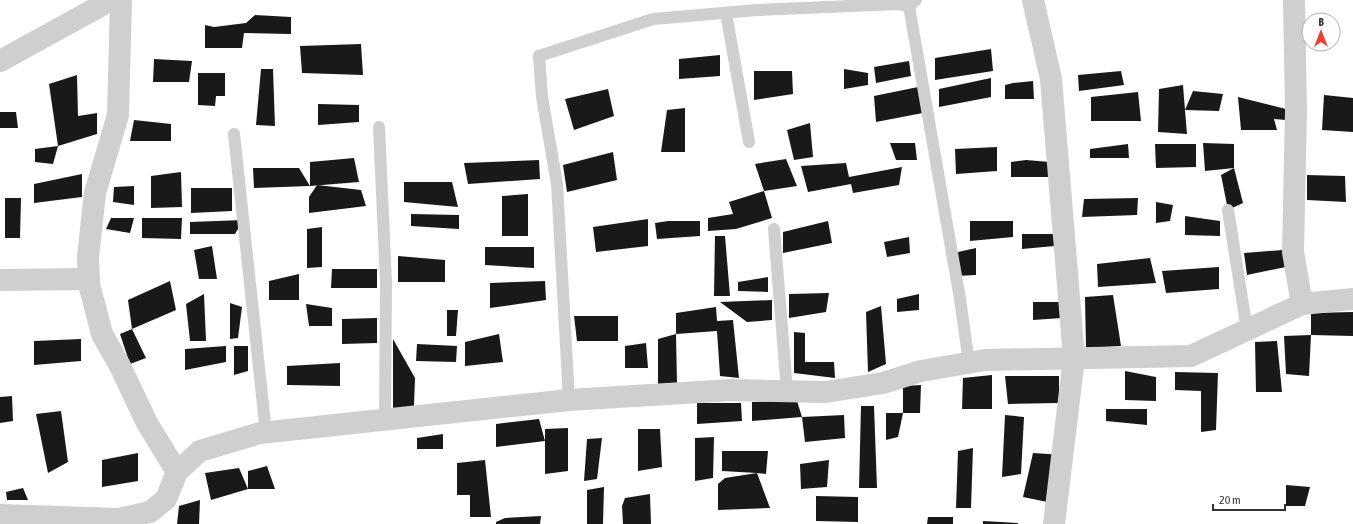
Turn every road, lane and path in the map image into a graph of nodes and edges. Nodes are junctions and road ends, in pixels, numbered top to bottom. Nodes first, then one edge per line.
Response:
1 (111, 0) edge
2 (120, 0) edge
3 (1033, 0) edge
4 (1294, 0) edge
5 (833, 3) edge
6 (913, 3) edge
7 (726, 13) junction
8 (0, 61) edge
9 (379, 127) dead end
10 (234, 134) dead end
11 (749, 142) dead end
12 (1228, 210) dead end
13 (774, 229) dead end
14 (89, 279) junction
15 (0, 280) edge
16 (1353, 300) edge
17 (1302, 304) junction
18 (1247, 330) junction
19 (1074, 358) junction
20 (969, 363) junction
21 (787, 391) junction
22 (568, 400) junction
23 (385, 421) junction
24 (266, 433) junction
25 (177, 472) junction
26 (166, 499) junction
27 (0, 515) edge
28 (67, 521) edge
29 (163, 524) edge
30 (1054, 524) edge

1 - 8 street
2 - 14 street
3 - 19 street
4 - 17 street
5 - 6 lane
5 - 7 lane
6 - 20 lane
7 - 11 lane
7 - 22 lane
9 - 23 lane
10 - 24 lane
12 - 18 lane
13 - 21 lane
14 - 15 street
14 - 25 street
16 - 17 street
17 - 18 street
18 - 19 street
19 - 20 street
19 - 30 street
20 - 21 street
21 - 22 street
22 - 23 street
23 - 24 street
24 - 25 street
25 - 26 street
26 - 28 street
26 - 29 street
27 - 28 street

